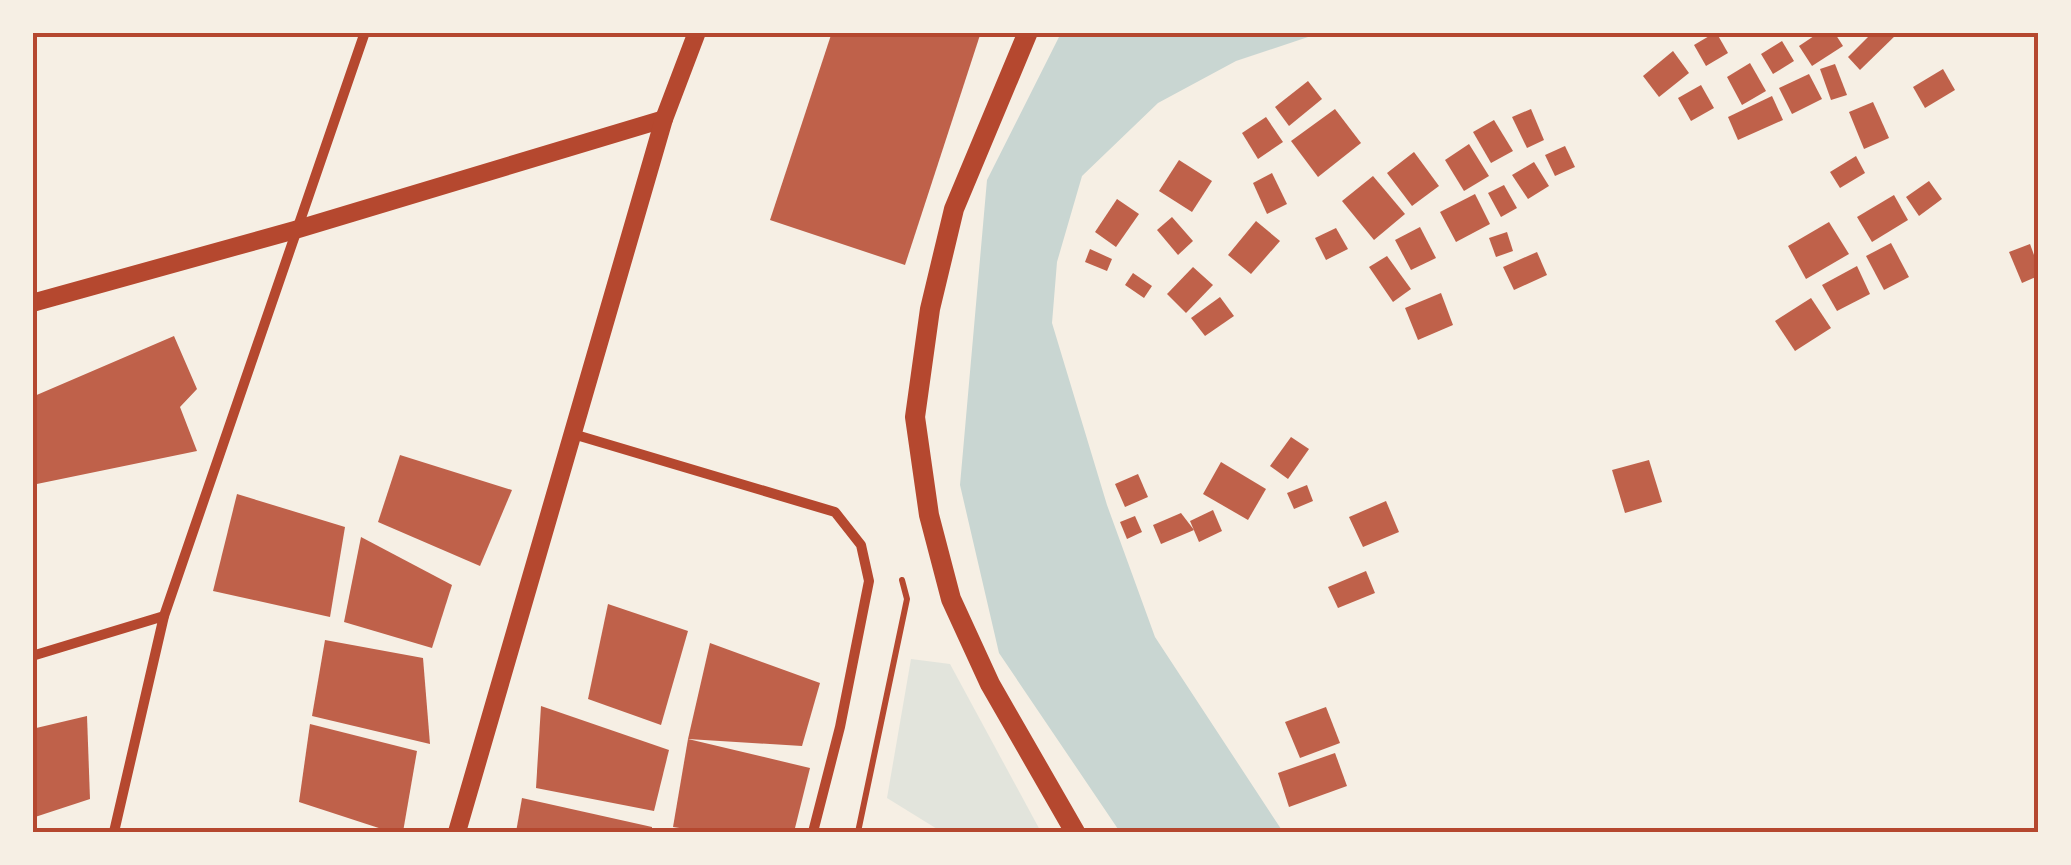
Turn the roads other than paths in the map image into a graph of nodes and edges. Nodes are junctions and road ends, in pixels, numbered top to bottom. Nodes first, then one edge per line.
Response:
1 (365, 32) edge
2 (697, 32) edge
3 (1028, 32) edge
4 (664, 119) junction
5 (295, 230) junction
6 (32, 303) edge
7 (573, 434) junction
8 (164, 616) junction
9 (32, 656) edge
10 (114, 832) edge
11 (457, 832) edge
12 (813, 832) edge
13 (1075, 832) edge

1 - 5 street
2 - 4 street
3 - 13 main road
4 - 5 street
4 - 7 street
5 - 6 street
5 - 8 street
7 - 11 street
7 - 12 street
8 - 9 street
8 - 10 street

